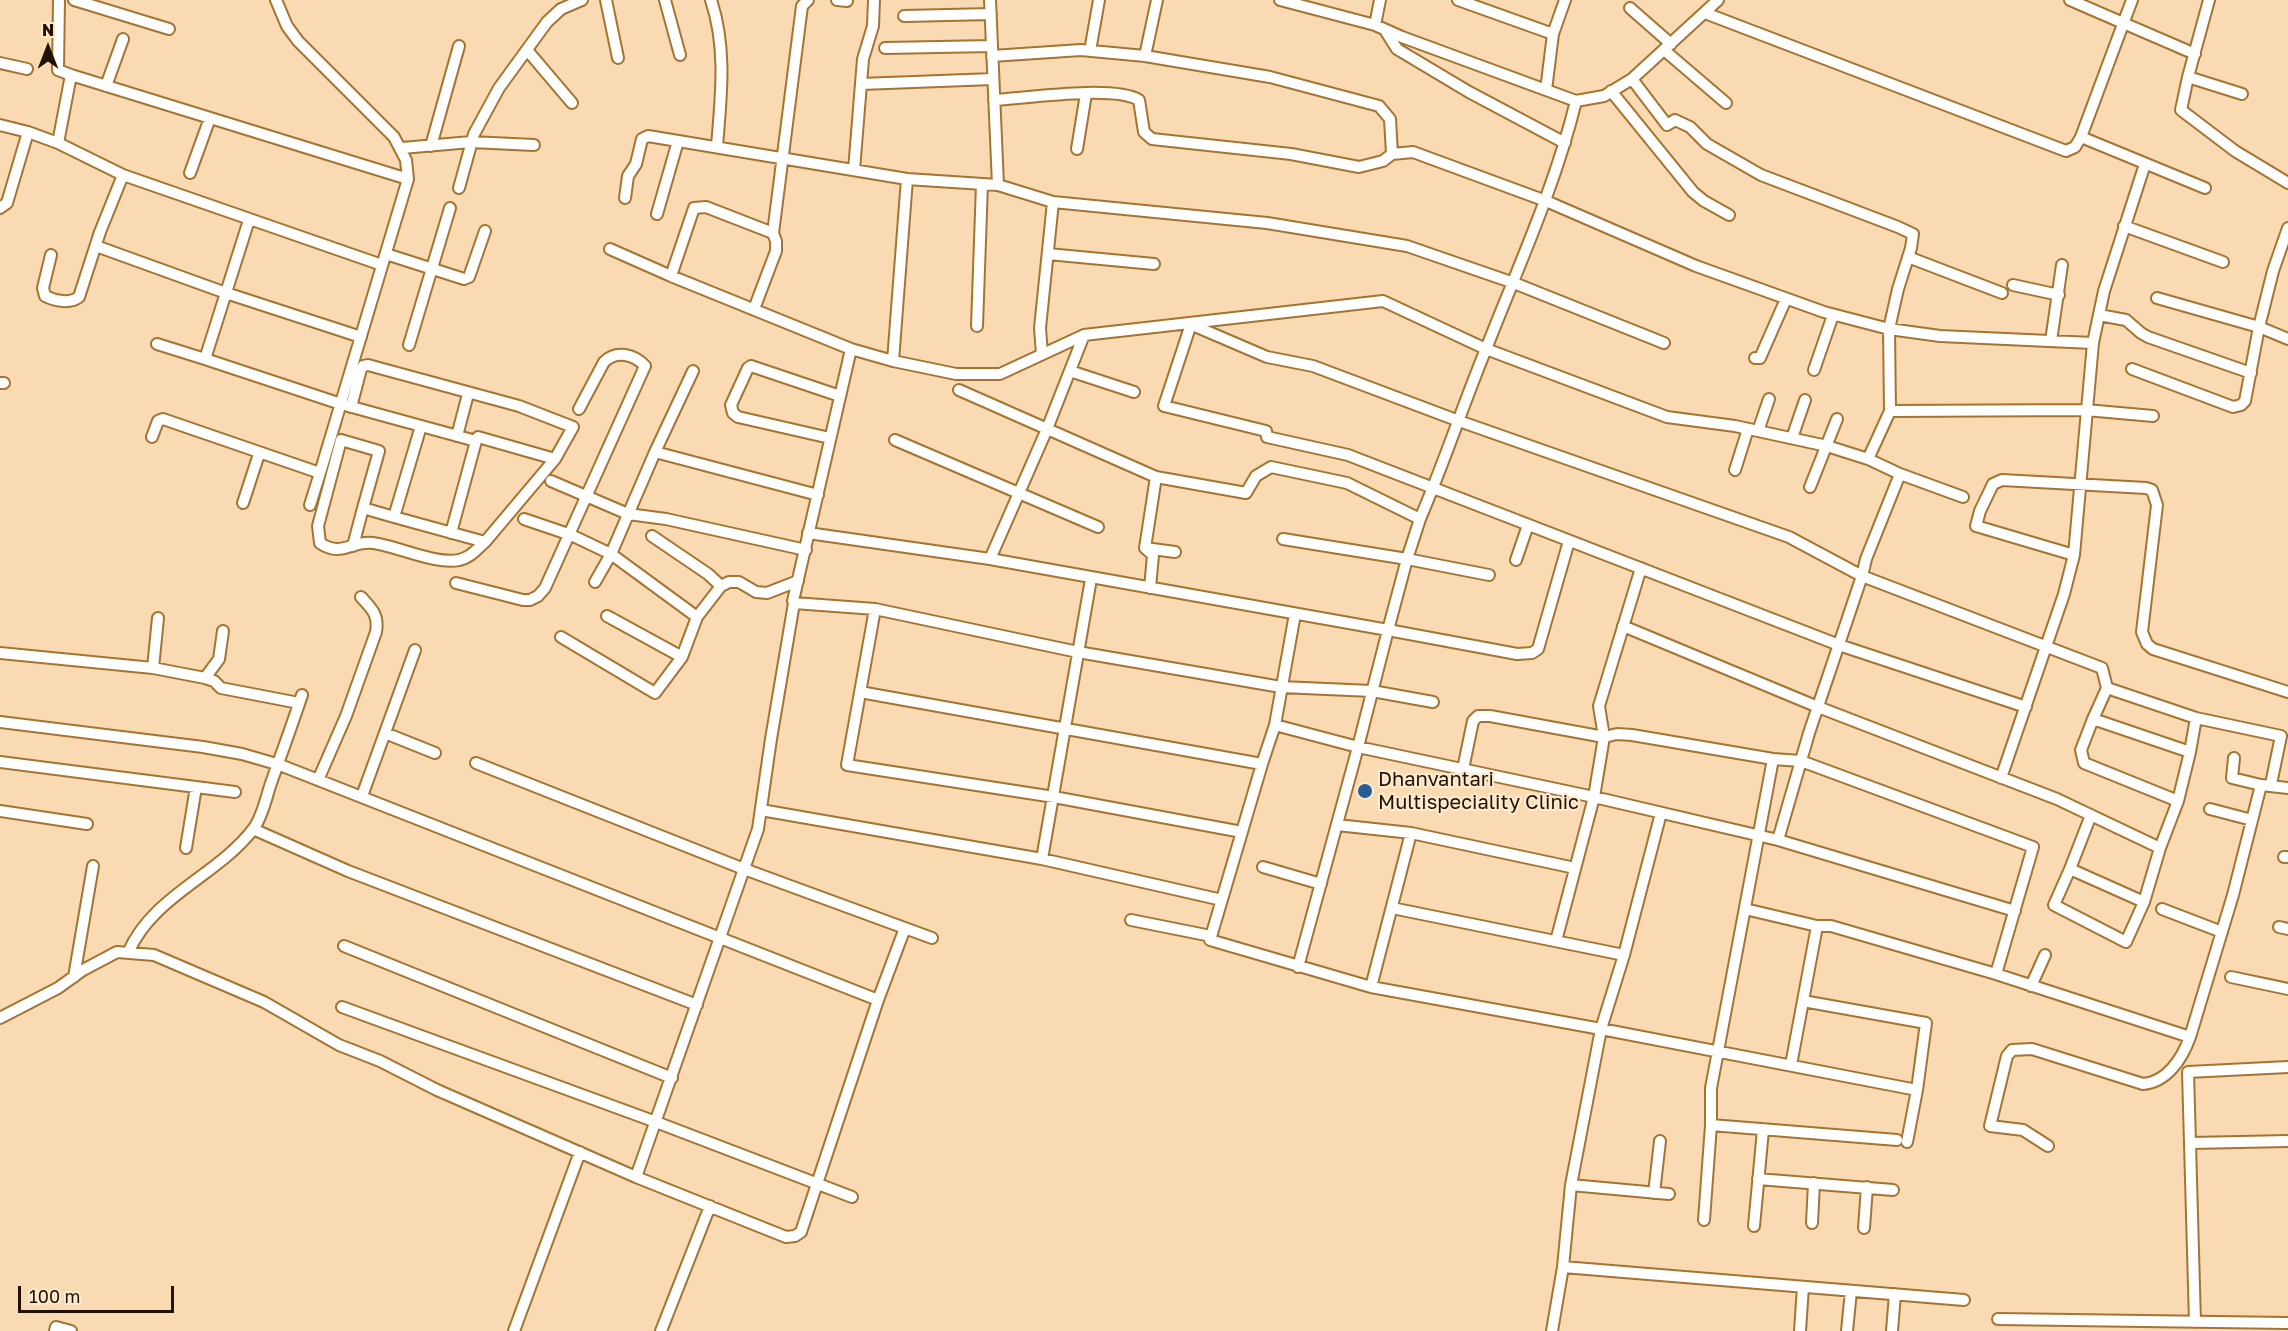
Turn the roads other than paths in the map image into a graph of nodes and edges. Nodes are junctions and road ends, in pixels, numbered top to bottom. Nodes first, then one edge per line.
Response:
1 (59, 0) edge
2 (74, 0) edge
3 (276, 0) edge
4 (582, 0) edge
5 (606, 0) edge
6 (666, 0) edge
7 (711, 0) edge
8 (808, 0) edge
9 (874, 0) edge
10 (990, 0) edge
11 (1099, 0) edge
12 (1156, 0) edge
13 (1280, 0) edge
14 (1380, 0) edge
15 (1458, 0) edge
16 (1565, 0) edge
17 (2070, 0) edge
18 (2132, 0) edge
19 (2209, 0) edge
20 (1711, 5) edge
21 (1630, 8) dead end
22 (991, 14) junction
23 (904, 16) dead end
24 (2124, 25) junction
25 (1379, 27) junction
26 (169, 28) dead end
27 (1553, 34) junction
28 (123, 39) dead end
29 (459, 46) dead end
30 (1667, 47) junction
31 (885, 48) dead end
32 (527, 50) junction
33 (992, 51) junction
34 (1090, 51) junction
35 (2195, 54) junction
36 (680, 55) dead end
37 (1145, 56) junction
38 (618, 58) dead end
39 (0, 63) edge
40 (27, 69) dead end
41 (71, 75) junction
42 (2188, 77) junction
43 (993, 79) junction
44 (1632, 79) junction
45 (861, 84) junction
46 (106, 86) junction
47 (1546, 90) junction
48 (1611, 91) junction
49 (1086, 94) junction
50 (2242, 94) dead end
51 (994, 100) junction
52 (1576, 101) junction
53 (572, 103) dead end
54 (1726, 103) dead end
55 (210, 118) junction
56 (0, 125) edge
57 (28, 132) junction
58 (2081, 137) junction
59 (678, 141) junction
60 (471, 142) junction
61 (58, 143) junction
62 (1565, 143) junction
63 (534, 145) dead end
64 (431, 146) junction
65 (717, 146) junction
66 (402, 148) junction
67 (1077, 149) dead end
68 (1392, 154) junction
69 (784, 158) junction
70 (2145, 164) junction
71 (854, 170) junction
72 (190, 173) dead end
73 (123, 175) junction
74 (408, 179) junction
75 (907, 179) junction
76 (2288, 183) edge
77 (982, 184) junction
78 (998, 185) junction
79 (459, 188) dead end
80 (2205, 188) dead end
81 (625, 198) dead end
82 (1546, 201) junction
83 (1053, 202) junction
84 (0, 208) edge
85 (450, 208) dead end
86 (657, 214) dead end
87 (1729, 215) dead end
88 (249, 220) junction
89 (2124, 226) junction
90 (2288, 228) edge
91 (485, 231) dead end
92 (773, 233) junction
93 (2286, 241) edge
94 (96, 246) junction
95 (610, 249) dead end
96 (1048, 254) junction
97 (51, 255) dead end
98 (1908, 257) junction
99 (384, 260) junction
100 (2223, 262) dead end
101 (1154, 264) dead end
102 (2062, 265) dead end
103 (431, 269) junction
104 (671, 276) junction
105 (1514, 282) junction
106 (2013, 285) dead end
107 (226, 293) junction
108 (2002, 293) dead end
109 (2059, 295) junction
110 (2157, 298) dead end
111 (1786, 299) junction
112 (754, 309) junction
113 (1833, 315) junction
114 (2099, 315) junction
115 (1189, 324) junction
116 (977, 326) dead end
117 (2259, 327) junction
118 (1889, 329) junction
119 (1084, 334) junction
120 (361, 338) junction
121 (2288, 339) edge
122 (2051, 341) junction
123 (1664, 343) dead end
124 (2093, 343) junction
125 (157, 344) dead end
126 (409, 345) dead end
127 (851, 349) junction
128 (1486, 349) junction
129 (1042, 354) junction
130 (1755, 358) dead end
131 (205, 359) junction
132 (892, 361) junction
133 (2132, 369) dead end
134 (1815, 370) dead end
135 (693, 371) dead end
136 (1070, 371) junction
137 (2252, 373) junction
138 (959, 390) dead end
139 (1134, 392) dead end
140 (468, 394) junction
141 (840, 396) junction
142 (1769, 399) dead end
143 (1806, 400) dead end
144 (346, 405) junction
145 (579, 409) dead end
146 (2086, 410) junction
147 (1890, 411) junction
148 (2152, 416) dead end
149 (1838, 419) dead end
150 (1459, 421) junction
151 (421, 426) junction
152 (1047, 429) junction
153 (1753, 430) junction
154 (457, 436) junction
155 (152, 437) dead end
156 (830, 438) junction
157 (1792, 438) junction
158 (895, 440) dead end
159 (476, 441) junction
160 (1827, 446) junction
161 (655, 452) junction
162 (259, 454) junction
163 (555, 459) junction
164 (1868, 459) junction
165 (1736, 470) dead end
166 (320, 473) junction
167 (1900, 474) junction
168 (1156, 477) junction
169 (551, 481) dead end
170 (2079, 485) junction
171 (1810, 487) dead end
172 (1433, 488) junction
173 (1017, 493) junction
174 (818, 495) junction
175 (1963, 497) dead end
176 (587, 498) junction
177 (243, 503) dead end
178 (310, 505) dead end
179 (363, 508) junction
180 (628, 514) junction
181 (394, 517) junction
182 (524, 519) dead end
183 (1420, 519) junction
184 (1528, 525) junction
185 (1098, 527) dead end
186 (451, 532) junction
187 (808, 533) junction
188 (571, 535) junction
189 (652, 536) dead end
190 (1283, 539) dead end
191 (1569, 541) junction
192 (485, 542) junction
193 (353, 546) junction
194 (1145, 548) junction
195 (806, 550) junction
196 (1175, 552) dead end
197 (611, 554) junction
198 (2074, 555) junction
199 (1407, 558) junction
200 (990, 559) junction
201 (1516, 560) dead end
202 (1641, 568) junction
203 (1489, 576) dead end
204 (1862, 576) junction
205 (1091, 579) junction
206 (798, 581) junction
207 (595, 582) dead end
208 (456, 583) dead end
209 (721, 586) junction
210 (1150, 588) junction
211 (361, 597) dead end
212 (794, 603) junction
213 (875, 609) junction
214 (1295, 614) junction
215 (607, 616) dead end
216 (698, 617) junction
217 (158, 618) dead end
218 (1623, 626) junction
219 (1388, 630) junction
220 (223, 631) dead end
221 (561, 637) dead end
222 (1839, 645) junction
223 (2046, 646) junction
224 (415, 650) dead end
225 (1078, 652) junction
226 (0, 653) edge
227 (682, 657) junction
228 (153, 668) junction
229 (205, 678) junction
230 (1281, 687) junction
231 (2107, 688) junction
232 (1372, 691) junction
233 (860, 692) junction
234 (2288, 692) edge
235 (1433, 702) dead end
236 (1818, 706) junction
237 (2026, 707) junction
238 (2092, 718) junction
239 (2196, 718) junction
240 (0, 722) edge
241 (1275, 725) junction
242 (1065, 728) junction
243 (385, 733) junction
244 (1604, 737) junction
245 (1358, 747) junction
246 (2190, 752) junction
247 (435, 753) dead end
248 (2234, 758) dead end
249 (1773, 759) junction
250 (1801, 761) junction
251 (0, 762) edge
252 (477, 763) dead end
253 (1262, 764) junction
254 (278, 765) junction
255 (1463, 769) junction
256 (2001, 778) junction
257 (318, 780) junction
258 (2266, 784) junction
259 (196, 787) junction
260 (2288, 788) edge
261 (235, 792) dead end
262 (362, 796) junction
263 (1054, 797) junction
264 (1594, 797) junction
265 (2178, 801) junction
266 (2210, 809) dead end
267 (761, 810) junction
268 (0, 812) edge
269 (1661, 813) junction
270 (2091, 815) junction
271 (2252, 820) junction
272 (87, 824) dead end
273 (1337, 825) junction
274 (253, 829) junction
275 (1242, 832) junction
276 (1412, 833) junction
277 (1759, 835) junction
278 (1778, 840) junction
279 (186, 848) dead end
280 (2160, 848) junction
281 (1042, 859) junction
282 (93, 866) dead end
283 (1263, 867) dead end
284 (1575, 868) junction
285 (744, 869) junction
286 (2070, 869) junction
287 (1321, 884) junction
288 (1222, 900) junction
289 (2144, 902) junction
290 (1392, 908) junction
291 (1745, 909) junction
292 (2162, 909) dead end
293 (2015, 911) junction
294 (1131, 921) dead end
295 (1817, 926) junction
296 (905, 928) junction
297 (2222, 932) junction
298 (1211, 936) junction
299 (720, 938) junction
300 (932, 938) dead end
301 (1556, 941) junction
302 (344, 946) dead end
303 (128, 953) junction
304 (1624, 955) junction
305 (2045, 955) dead end
306 (1298, 967) junction
307 (1996, 974) junction
308 (74, 977) junction
309 (2231, 977) dead end
310 (2031, 986) junction
311 (1371, 987) junction
312 (2288, 989) edge
313 (878, 1000) junction
314 (1803, 1001) junction
315 (697, 1005) junction
316 (342, 1007) dead end
317 (0, 1018) edge
318 (1601, 1029) junction
319 (2190, 1037) junction
320 (1718, 1051) junction
321 (1791, 1065) junction
322 (2288, 1067) edge
323 (672, 1078) junction
324 (1917, 1090) junction
325 (656, 1122) junction
326 (1711, 1125) junction
327 (1763, 1130) junction
328 (1660, 1141) dead end
329 (2288, 1141) edge
330 (2191, 1143) junction
331 (2048, 1146) dead end
332 (580, 1152) junction
333 (636, 1177) junction
334 (1758, 1179) junction
335 (817, 1184) junction
336 (1814, 1184) junction
337 (1571, 1185) junction
338 (1867, 1187) junction
339 (1893, 1190) dead end
340 (1654, 1193) junction
341 (1669, 1194) dead end
342 (852, 1197) dead end
343 (710, 1206) junction
344 (1704, 1220) dead end
345 (1812, 1223) dead end
346 (1754, 1226) dead end
347 (1864, 1228) dead end
348 (1563, 1267) junction
349 (1803, 1287) junction
350 (1851, 1291) junction
351 (1895, 1294) junction
352 (1964, 1300) dead end
353 (1998, 1319) dead end
354 (2195, 1322) junction
355 (2288, 1323) edge
356 (2031, 1325) edge
357 (55, 1331) edge
358 (71, 1331) edge
359 (514, 1331) edge
360 (661, 1331) edge
361 (1552, 1331) edge
362 (1800, 1331) edge
363 (1847, 1331) edge
364 (1892, 1331) edge

1 - 41 street
2 - 26 street
3 - 66 street
4 - 32 street
5 - 38 street
6 - 36 street
7 - 65 street
8 - 69 street
9 - 45 street
10 - 22 street
11 - 34 street
12 - 37 street
13 - 25 street
14 - 25 street
15 - 27 street
16 - 27 street
17 - 24 street
18 - 24 street
19 - 35 street
20 - 30 street
20 - 58 street
21 - 30 street
22 - 23 street
22 - 33 street
24 - 35 street
24 - 58 street
25 - 47 street
25 - 62 street
27 - 47 street
28 - 46 street
29 - 64 street
30 - 44 street
30 - 54 street
31 - 33 street
32 - 53 street
32 - 60 street
33 - 34 street
33 - 43 street
34 - 37 street
35 - 42 street
37 - 68 street
39 - 40 street
41 - 46 street
41 - 61 street
42 - 50 street
42 - 76 street
43 - 45 street
43 - 51 street
44 - 48 street
44 - 98 street
45 - 71 street
46 - 55 street
47 - 52 street
48 - 52 street
48 - 87 street
49 - 51 street
49 - 67 street
49 - 68 street
51 - 78 street
52 - 62 street
55 - 72 street
55 - 74 street
56 - 57 street
57 - 61 street
57 - 84 street
58 - 70 street
59 - 65 street
59 - 81 street
59 - 86 street
60 - 63 street
60 - 64 street
60 - 79 street
61 - 73 street
62 - 82 street
64 - 66 street
65 - 69 street
66 - 74 street
68 - 82 street
69 - 71 street
69 - 92 street
70 - 80 street
70 - 89 street
71 - 75 street
73 - 88 street
73 - 94 street
74 - 99 street
75 - 77 street
75 - 132 street
77 - 78 street
77 - 116 street
78 - 83 street
82 - 105 street
82 - 111 street
83 - 96 street
83 - 105 street
85 - 103 street
88 - 99 street
88 - 107 street
89 - 100 street
89 - 114 street
90 - 93 street
91 - 103 street
92 - 104 street
92 - 112 street
93 - 117 street
94 - 97 street
94 - 107 street
95 - 104 street
96 - 101 street
96 - 129 street
98 - 108 street
98 - 118 street
99 - 103 street
99 - 120 street
102 - 109 street
103 - 126 street
104 - 112 street
105 - 123 street
105 - 128 street
106 - 109 street
107 - 120 street
107 - 131 street
109 - 122 street
110 - 117 street
111 - 113 street
111 - 130 street
112 - 127 street
113 - 118 street
113 - 134 street
114 - 124 street
114 - 137 street
115 - 119 street
115 - 128 street
115 - 150 street
115 - 172 street
117 - 121 street
117 - 137 street
118 - 122 street
118 - 147 street
119 - 129 street
119 - 136 street
120 - 144 street
122 - 124 street
124 - 146 street
125 - 131 street
127 - 132 street
127 - 141 street
128 - 150 street
128 - 153 street
129 - 132 street
131 - 144 street
133 - 137 street
135 - 161 street
136 - 139 street
136 - 152 street
138 - 152 street
140 - 144 street
140 - 154 street
140 - 163 street
141 - 156 street
141 - 156 street
142 - 153 street
143 - 157 street
144 - 151 street
144 - 166 street
145 - 176 street
146 - 147 street
146 - 148 street
146 - 170 street
147 - 164 street
149 - 160 street
150 - 172 street
150 - 204 street
151 - 154 street
151 - 181 street
152 - 168 street
152 - 173 street
153 - 157 street
153 - 165 street
154 - 159 street
155 - 162 street
156 - 174 street
157 - 160 street
158 - 173 street
159 - 163 street
159 - 186 street
160 - 164 street
160 - 171 street
161 - 174 street
161 - 180 street
162 - 166 street
162 - 177 street
163 - 192 street
164 - 167 street
166 - 178 street
167 - 175 street
167 - 204 street
168 - 183 street
168 - 194 street
169 - 176 street
170 - 198 street
170 - 198 street
170 - 234 street
172 - 183 street
172 - 184 street
173 - 185 street
173 - 200 street
174 - 187 street
176 - 180 street
176 - 188 street
179 - 181 street
179 - 193 street
179 - 193 street
180 - 195 street
180 - 197 street
181 - 186 street
182 - 188 street
183 - 199 street
184 - 191 street
184 - 201 street
186 - 192 street
187 - 195 street
187 - 200 street
188 - 197 street
188 - 208 street
189 - 209 street
190 - 199 street
191 - 202 street
191 - 219 street
192 - 193 street
194 - 196 street
194 - 210 street
195 - 206 street
197 - 207 street
197 - 216 street
198 - 223 street
199 - 203 street
199 - 219 street
200 - 205 street
202 - 218 street
202 - 222 street
204 - 222 street
204 - 223 street
205 - 210 street
205 - 225 street
206 - 209 street
206 - 212 street
209 - 216 street
210 - 214 street
211 - 257 street
212 - 213 street
212 - 267 street
213 - 225 street
213 - 233 street
214 - 219 street
214 - 230 street
215 - 227 street
216 - 227 street
217 - 228 street
218 - 236 street
218 - 244 street
219 - 232 street
220 - 229 street
221 - 227 street
222 - 236 street
222 - 237 street
223 - 231 street
223 - 237 street
224 - 243 street
225 - 230 street
225 - 242 street
226 - 228 street
228 - 229 street
229 - 254 street
230 - 232 street
230 - 241 street
231 - 238 street
231 - 239 street
232 - 235 street
232 - 245 street
233 - 242 street
233 - 263 street
236 - 250 street
236 - 256 street
237 - 256 street
238 - 246 street
238 - 265 street
239 - 246 street
239 - 258 street
240 - 254 street
241 - 245 street
241 - 253 street
242 - 253 street
242 - 263 street
243 - 247 street
243 - 262 street
244 - 249 street
244 - 255 street
244 - 264 street
245 - 255 street
245 - 273 street
246 - 265 street
248 - 258 street
249 - 250 street
249 - 277 street
250 - 278 street
250 - 293 street
251 - 259 street
252 - 285 street
253 - 275 street
254 - 257 street
254 - 274 street
255 - 264 street
256 - 270 street
257 - 262 street
258 - 260 street
258 - 271 street
259 - 261 street
259 - 279 street
262 - 299 street
263 - 275 street
263 - 281 street
264 - 269 street
264 - 284 street
265 - 280 street
266 - 271 street
267 - 281 street
267 - 285 street
268 - 272 street
269 - 277 street
269 - 304 street
270 - 280 street
270 - 286 street
271 - 297 street
273 - 276 street
273 - 287 street
274 - 303 street
274 - 315 street
275 - 288 street
276 - 284 street
276 - 290 street
277 - 278 street
277 - 291 street
278 - 293 street
280 - 289 street
281 - 288 street
282 - 308 street
283 - 287 street
284 - 301 street
285 - 296 street
285 - 299 street
286 - 289 street
286 - 289 street
287 - 306 street
288 - 298 street
290 - 301 street
290 - 311 street
291 - 295 street
291 - 320 street
292 - 297 street
293 - 307 street
294 - 298 street
295 - 307 street
295 - 314 street
296 - 300 street
296 - 313 street
297 - 319 street
298 - 306 street
299 - 313 street
299 - 315 street
301 - 304 street
302 - 323 street
303 - 308 street
303 - 332 street
304 - 318 street
305 - 310 street
306 - 311 street
307 - 310 street
308 - 317 street
309 - 312 street
310 - 319 street
311 - 318 street
313 - 335 street
314 - 321 street
314 - 324 street
315 - 323 street
316 - 325 street
318 - 320 street
318 - 337 street
319 - 331 street
320 - 321 street
320 - 326 street
321 - 324 street
322 - 330 street
323 - 325 street
324 - 327 street
325 - 333 street
325 - 335 street
326 - 327 street
326 - 344 street
327 - 334 street
328 - 340 street
329 - 330 street
330 - 354 street
332 - 333 street
332 - 359 street
333 - 343 street
334 - 336 street
334 - 346 street
335 - 342 street
335 - 343 street
336 - 338 street
336 - 345 street
337 - 340 street
337 - 348 street
338 - 339 street
338 - 347 street
340 - 341 street
343 - 360 street
348 - 349 street
348 - 361 street
349 - 350 street
349 - 362 street
350 - 351 street
350 - 363 street
351 - 352 street
351 - 364 street
353 - 356 street
354 - 355 street
354 - 356 street
357 - 358 street

